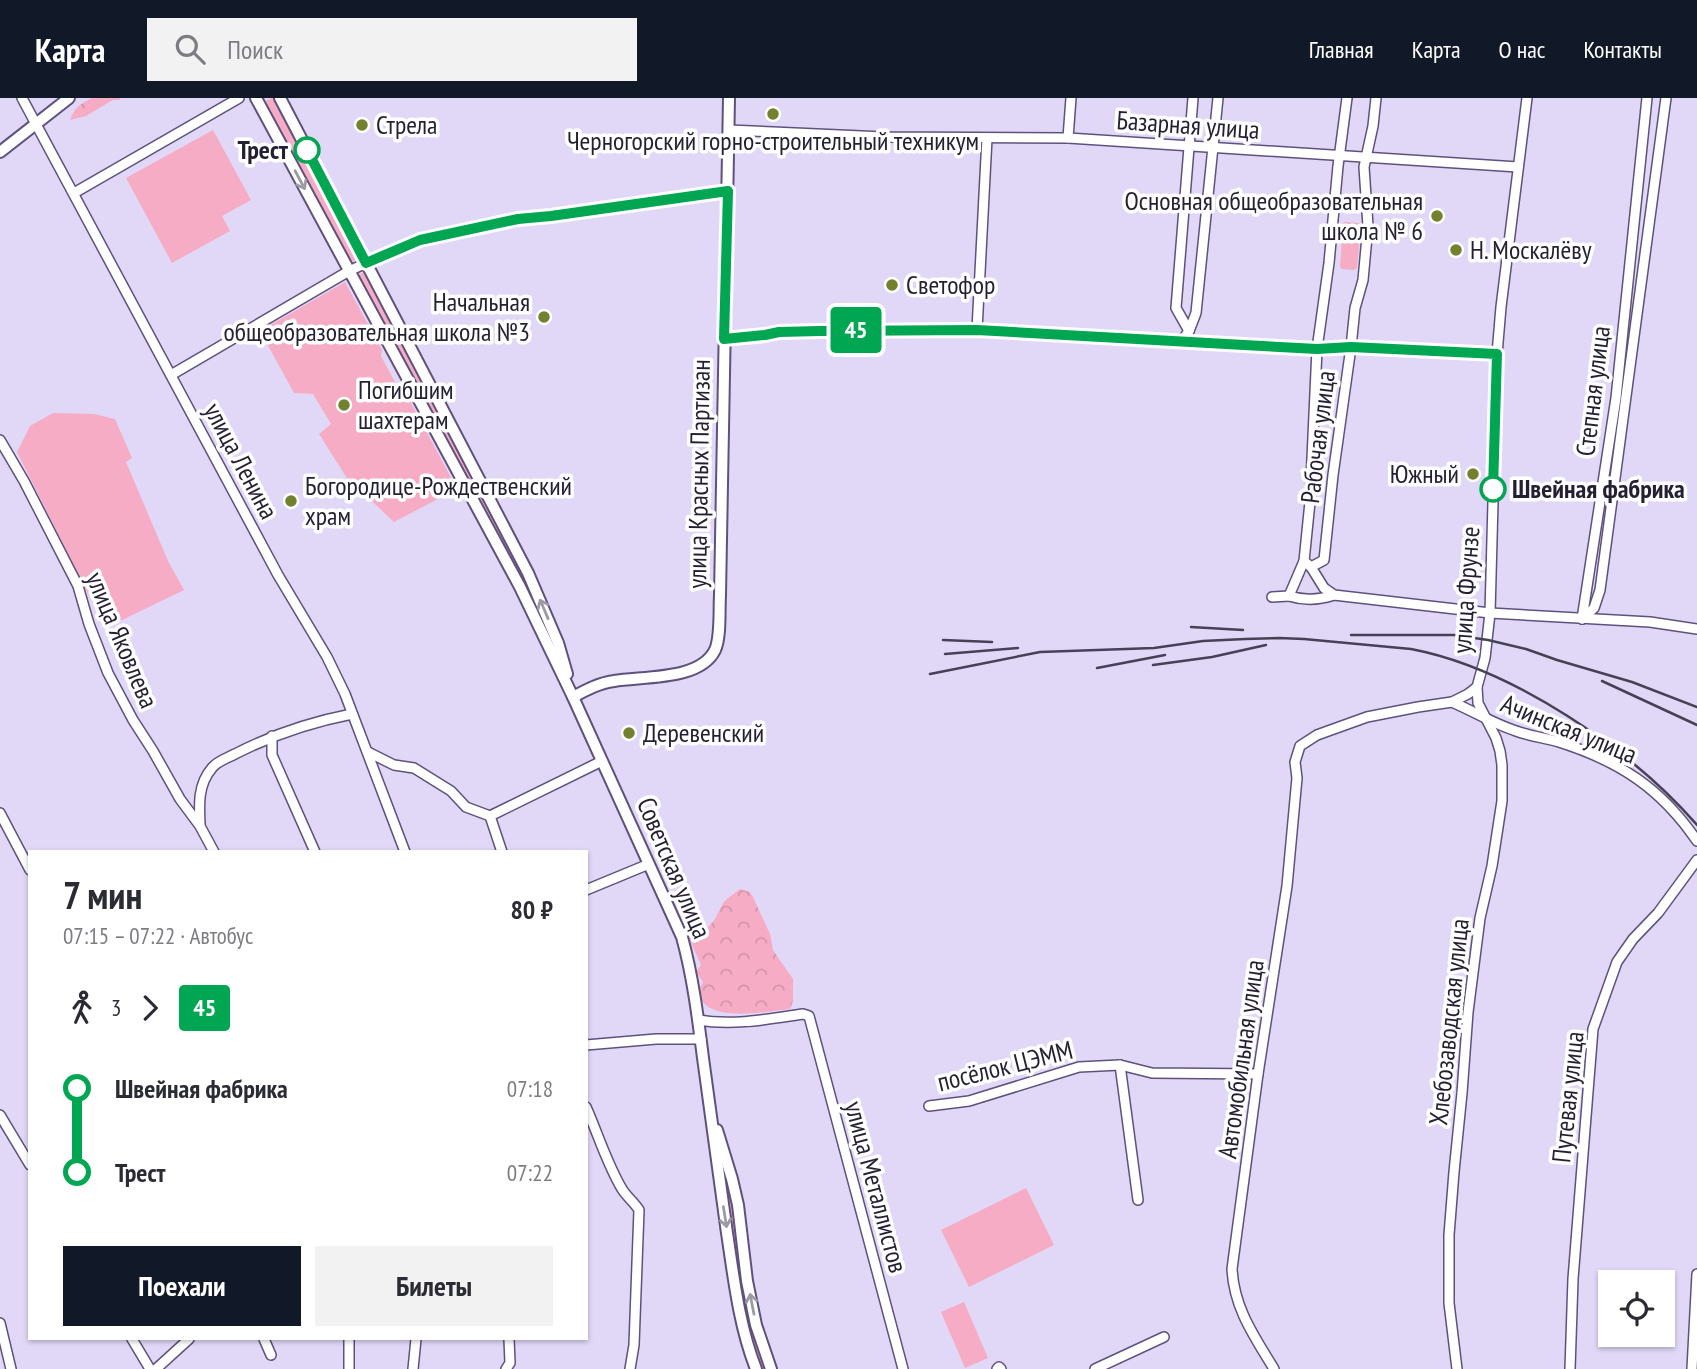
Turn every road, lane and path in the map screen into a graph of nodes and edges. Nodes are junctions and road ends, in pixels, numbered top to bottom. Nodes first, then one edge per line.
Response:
1 (22, 98) edge
2 (69, 98) edge
3 (239, 98) edge
4 (256, 98) edge
5 (280, 98) edge
6 (729, 98) edge
7 (1071, 98) edge
8 (1193, 98) edge
9 (1218, 98) edge
10 (1347, 98) edge
11 (1376, 98) edge
12 (1527, 98) edge
13 (1647, 98) edge
14 (1666, 98) edge
15 (36, 123) junction
16 (729, 130) junction
17 (987, 138) junction
18 (1068, 138) junction
19 (1189, 146) junction
20 (1213, 148) junction
21 (0, 152) edge
22 (1341, 157) junction
23 (1365, 157) junction
24 (1518, 167) junction
25 (728, 191) junction
26 (74, 193) junction
27 (366, 263) junction
28 (349, 271) junction
29 (977, 330) junction
30 (1189, 331) junction
31 (724, 339) junction
32 (1181, 342) junction
33 (1351, 347) junction
34 (1317, 349) junction
35 (1497, 354) junction
36 (171, 375) junction
37 (1, 444) edge
38 (1308, 564) junction
39 (1334, 595) junction
40 (1289, 596) junction
41 (1272, 597) dead end
42 (1490, 613) junction
43 (1582, 619) junction
44 (1697, 629) edge
45 (1477, 687) junction
46 (573, 697) junction
47 (1452, 702) junction
48 (352, 714) junction
49 (1483, 716) junction
50 (272, 736) junction
51 (1300, 746) joint
52 (368, 752) junction
53 (602, 761) junction
54 (0, 813) edge
55 (490, 816) junction
56 (200, 826) junction
57 (1697, 841) edge
58 (213, 850) edge
59 (314, 850) edge
60 (403, 850) edge
61 (501, 850) edge
62 (1697, 860) edge
63 (649, 864) junction
64 (28, 866) edge
65 (588, 889) edge
66 (698, 1020) junction
67 (701, 1040) junction
68 (588, 1045) edge
69 (1120, 1065) junction
70 (1258, 1074) junction
71 (929, 1106) dead end
72 (710, 1107) junction
73 (588, 1112) edge
74 (0, 1115) edge
75 (28, 1162) edge
76 (1138, 1200) dead end
77 (1697, 1273) edge
78 (0, 1323) edge
79 (1164, 1337) dead end
80 (133, 1340) edge
81 (188, 1340) edge
82 (264, 1340) edge
83 (349, 1340) edge
84 (416, 1340) edge
85 (509, 1340) edge
86 (271, 1354) dead end
87 (11, 1369) edge
88 (150, 1369) edge
89 (156, 1369) edge
90 (349, 1369) edge
91 (413, 1369) edge
92 (506, 1369) edge
93 (630, 1369) edge
94 (756, 1369) edge
95 (771, 1369) edge
96 (903, 1369) edge
97 (1095, 1369) edge
98 (1274, 1369) edge
99 (1457, 1369) edge
100 (1570, 1369) edge
101 (1692, 1369) edge

1 - 15 street, улица Ленина
2 - 15 main road
3 - 26 street
4 -> 28 main road, Советская улица
5 - 27 main road, Советская улица
6 - 16 main road, улица Красных Партизан
7 - 18 street
8 - 19 street
9 - 20 street
10 - 22 street, Рабочая улица
11 - 23 street, Рабочая улица
12 - 24 street, улица Фрунзе
13 - 43 street, Степная улица
14 - 43 street, Степная улица
15 - 21 main road
15 - 26 street, улица Ленина
16 - 17 street, Базарная улица
16 - 25 main road, улица Красных Партизан
17 - 18 street, Базарная улица
17 - 29 street
18 - 19 street, Базарная улица
19 - 20 street, Базарная улица
19 - 30 street
20 - 22 street, Базарная улица
20 - 30 street
22 - 23 street, Базарная улица
22 - 34 street, Рабочая улица
23 - 24 street, Базарная улица
23 - 33 street, Рабочая улица
24 - 35 street, улица Фрунзе
25 - 27 street
25 - 31 main road, улица Красных Партизан
26 - 36 street, улица Ленина
27 - 28 street
46 -> 27 main road, Советская улица
28 - 36 street
28 - 46 main road, Советская улица
29 - 31 street
29 - 32 street
30 - 32 street
31 - 46 main road, улица Красных Партизан
32 - 34 street
33 - 34 street
33 - 35 street
33 - 38 street, Рабочая улица
34 - 38 street, Рабочая улица
35 - 42 street, улица Фрунзе
36 - 48 street, улица Ленина
37 - 56 street, улица Яковлева
38 - 39 street
38 - 40 street
39 - 40 street
39 - 42 street
40 - 41 street
42 - 43 street
42 - 45 street, улица Фрунзе
43 - 44 street
45 - 47 street, улица Фрунзе
45 - 49 street, Хлебозаводская улица
46 - 53 main road, Советская улица
47 - 49 street, Ачинская улица
47 - 51 street, улица Фрунзе
48 - 50 street
48 - 52 street, улица Ленина
49 - 57 street, Ачинская улица
49 - 99 street, Хлебозаводская улица
50 - 56 street
50 - 59 street
51 - 70 street, Автомобильная улица
52 - 55 street
52 - 60 street, улица Ленина
53 - 55 street
53 - 63 main road, Советская улица
54 - 64 street
55 - 61 street
56 - 58 street, улица Яковлева
62 - 100 street, Путевая улица
63 - 65 street
63 - 66 main road, Советская улица
66 - 67 main road, Советская улица
66 - 96 street, улица Металлистов
67 - 68 street
67 - 72 main road, Советская улица
69 - 70 street, посёлок ЦЭММ
69 - 71 street, посёлок ЦЭММ
69 - 76 street
70 - 98 street, Автомобильная улица
72 -> 94 main road, Советская улица
95 -> 72 main road, Советская улица
73 - 93 street
74 - 75 street
77 - 101 street
78 - 87 street
79 - 97 street
80 - 88 street
81 - 89 street
82 - 86 street
83 - 90 street
84 - 91 street
85 - 92 street

